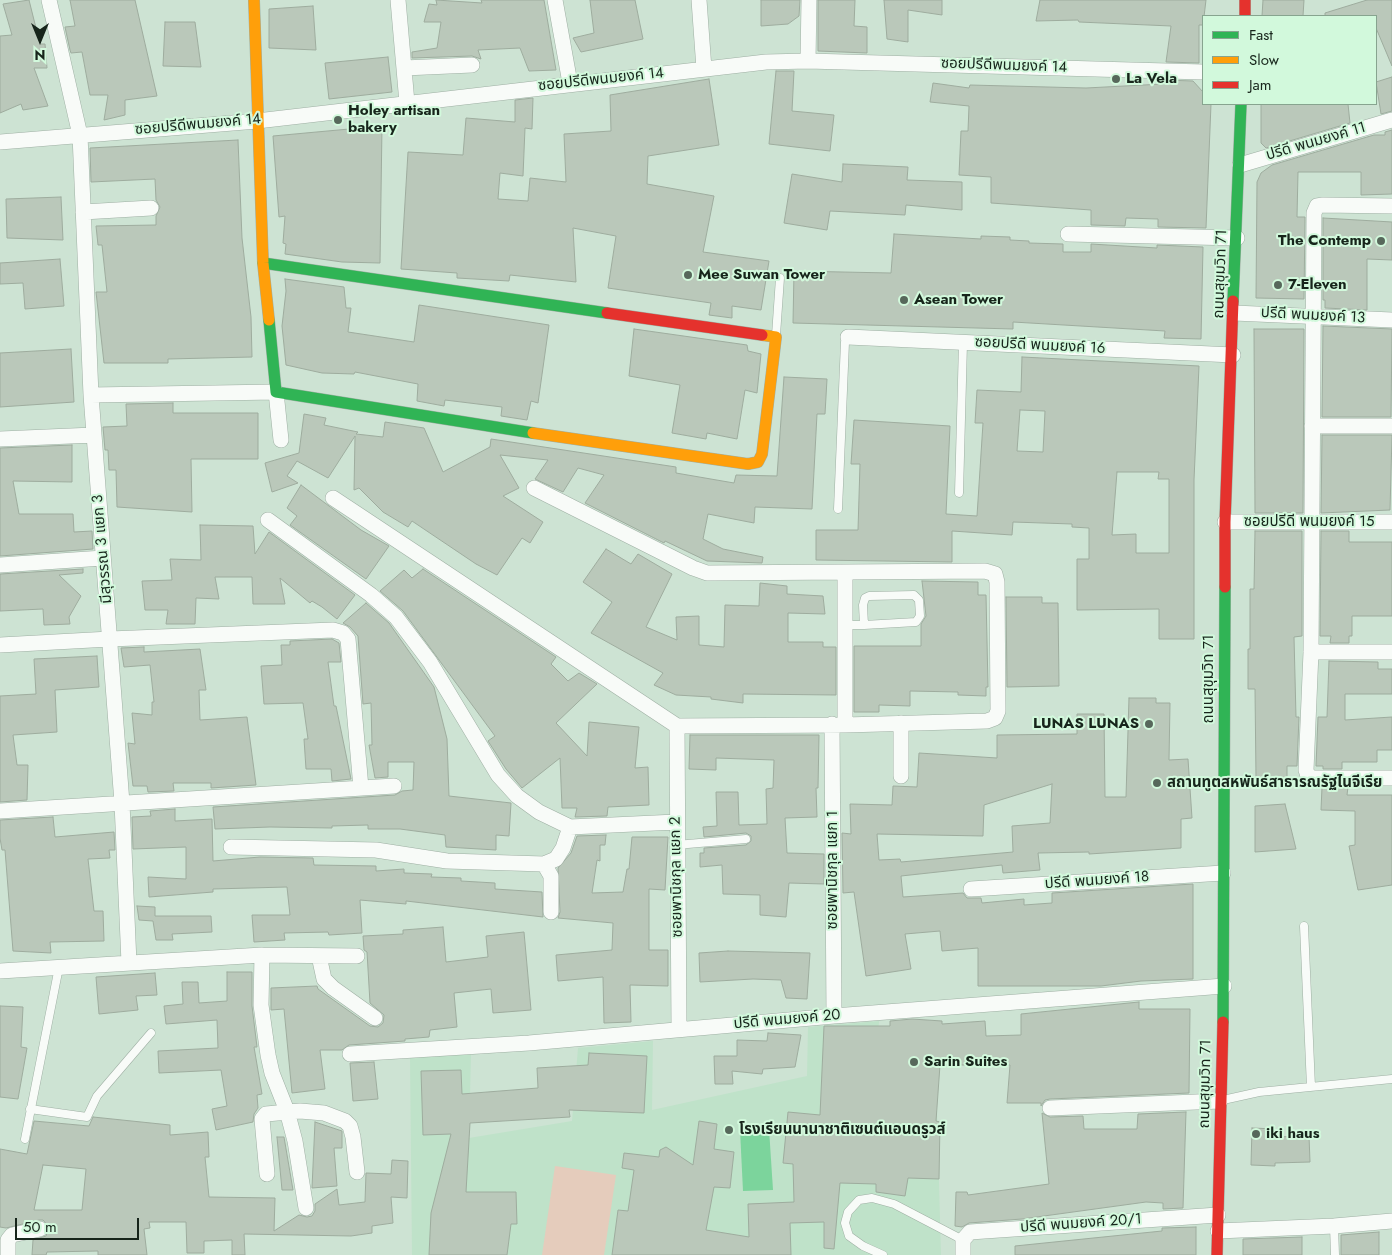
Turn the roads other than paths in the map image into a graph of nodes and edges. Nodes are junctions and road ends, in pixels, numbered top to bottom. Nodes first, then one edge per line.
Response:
1 (49, 0) edge
2 (254, 0) edge
3 (398, 0) edge
4 (555, 0) edge
5 (699, 0) edge
6 (810, 0) edge
7 (1245, 0) edge
8 (1244, 15) edge
9 (808, 61) junction
10 (472, 65) dead end
11 (404, 68) junction
12 (704, 69) junction
13 (1202, 72) edge
14 (570, 83) junction
15 (407, 102) junction
16 (1241, 105) edge
17 (1392, 120) edge
18 (257, 121) junction
19 (80, 136) junction
20 (0, 142) edge
21 (1240, 165) junction
22 (1392, 206) edge
23 (151, 208) dead end
24 (83, 212) junction
25 (1068, 234) dead end
26 (1237, 238) junction
27 (263, 263) junction
28 (780, 278) dead end
29 (1234, 313) junction
30 (1314, 315) junction
31 (1392, 320) edge
32 (776, 337) junction
33 (848, 337) joint
34 (963, 343) junction
35 (1233, 355) junction
36 (276, 392) junction
37 (91, 395) junction
38 (1312, 426) junction
39 (1392, 426) edge
40 (94, 435) junction
41 (0, 439) edge
42 (281, 440) dead end
43 (534, 488) dead end
44 (959, 494) dead end
45 (333, 498) dead end
46 (838, 509) dead end
47 (268, 520) dead end
48 (1225, 522) junction
49 (1311, 522) junction
50 (1392, 522) edge
51 (103, 558) junction
52 (0, 565) edge
53 (846, 573) junction
54 (864, 624) junction
55 (846, 625) junction
56 (110, 638) junction
57 (0, 645) edge
58 (1311, 652) junction
59 (1392, 652) edge
60 (901, 723) junction
61 (839, 724) junction
62 (677, 726) junction
63 (901, 776) dead end
64 (1392, 778) edge
65 (394, 786) dead end
66 (361, 788) junction
67 (122, 803) junction
68 (0, 811) edge
69 (676, 822) junction
70 (570, 827) junction
71 (746, 839) dead end
72 (676, 845) junction
73 (231, 847) dead end
74 (544, 864) junction
75 (1223, 873) junction
76 (971, 889) dead end
77 (551, 912) dead end
78 (1304, 926) dead end
79 (262, 955) junction
80 (319, 956) junction
81 (357, 956) dead end
82 (129, 963) junction
83 (58, 967) junction
84 (0, 971) edge
85 (1224, 986) junction
86 (834, 1016) junction
87 (375, 1018) dead end
88 (679, 1029) junction
89 (151, 1033) dead end
90 (350, 1054) dead end
91 (1392, 1079) edge
92 (1311, 1087) junction
93 (1220, 1101) junction
94 (1050, 1108) dead end
95 (30, 1109) junction
96 (287, 1111) junction
97 (25, 1138) dead end
98 (357, 1172) dead end
99 (267, 1174) dead end
100 (306, 1208) dead end
101 (1218, 1215) junction
102 (1392, 1221) edge
103 (1334, 1226) junction
104 (40, 1229) dead end
105 (1218, 1231) junction
106 (963, 1247) edge
107 (8, 1255) edge
108 (882, 1255) edge
109 (1217, 1255) edge
110 (1335, 1255) edge

1 - 19 street, มีสุวรรณ 3 แยก 3
2 - 18 street
3 - 11 street
4 - 14 street
5 - 12 street
6 - 9 street
7 - 8 street
9 - 12 street, ซอยปรีดีพนมยงค์ 14
9 - 13 street, ซอยปรีดีพนมยงค์ 14
10 - 11 street
11 - 15 street
12 - 14 street, ซอยปรีดีพนมยงค์ 14
14 - 15 street, ซอยปรีดีพนมยงค์ 14
15 - 18 street, ซอยปรีดีพนมยงค์ 14
16 - 21 street, ถนนสุขุมวิท 71
17 - 21 street, ปรีดี พนมยงค์ 11
18 - 19 street, ซอยปรีดีพนมยงค์ 14
18 - 27 street
19 - 20 street, ซอยปรีดีพนมยงค์ 14
19 - 24 street, มีสุวรรณ 3 แยก 3
21 - 26 street, ถนนสุขุมวิท 71
22 - 30 street
23 - 24 street
24 - 37 street, มีสุวรรณ 3 แยก 3
25 - 26 street
26 - 29 street, ถนนสุขุมวิท 71
27 - 32 street
27 - 36 street
28 - 32 lane
29 - 30 street, ปรีดี พนมยงค์ 13
29 - 35 street, ถนนสุขุมวิท 71
30 - 31 street, ปรีดี พนมยงค์ 13
30 - 38 street
32 - 36 street
33 - 34 street, ซอยปรีดี พนมยงค์ 16
33 - 46 lane
34 - 35 street, ซอยปรีดี พนมยงค์ 16
34 - 44 lane
35 - 48 street, ถนนสุขุมวิท 71
36 - 37 street
36 - 42 street
37 - 40 street, มีสุวรรณ 3 แยก 3
38 - 39 street
38 - 49 street
40 - 41 street
40 - 51 street, มีสุวรรณ 3 แยก 3
43 - 53 street
45 - 62 street
47 - 70 street
48 - 49 street, ซอยปรีดี พนมยงค์ 15
48 - 75 street, ถนนสุขุมวิท 71
49 - 50 street, ซอยปรีดี พนมยงค์ 15
49 - 58 street
51 - 52 street
51 - 56 street, มีสุวรรณ 3 แยก 3
53 - 55 street, ซอยพานิชกุล แยก 1
53 - 60 street
54 - 54 lane
54 - 55 lane
55 - 61 street, ซอยพานิชกุล แยก 1
56 - 57 street
56 - 66 street
56 - 67 street, มีสุวรรณ 3 แยก 3
58 - 59 street
58 - 64 street
60 - 61 street
60 - 63 street
61 - 62 street
61 - 86 street, ซอยพานิชกุล แยก 1
62 - 69 street, ซอยพานิชกุล แยก 2
65 - 66 street
66 - 67 street
67 - 68 street
67 - 82 street, มีสุวรรณ 3 แยก 3
69 - 70 street
69 - 72 street, ซอยพานิชกุล แยก 2
70 - 74 street
71 - 72 lane
72 - 88 street, ซอยพานิชกุล แยก 2
73 - 74 street
74 - 77 street
75 - 76 street, ปรีดี พนมยงค์ 18
75 - 85 street, ถนนสุขุมวิท 71
78 - 92 lane
79 - 80 street
79 - 82 street
79 - 96 street
80 - 81 street
80 - 87 street
82 - 83 street
83 - 84 street
83 - 95 lane
85 - 86 street, ปรีดี พนมยงค์ 20
85 - 93 street, ถนนสุขุมวิท 71
86 - 88 street, ปรีดี พนมยงค์ 20
88 - 90 street, ปรีดี พนมยงค์ 20
89 - 95 lane
91 - 92 lane
92 - 93 lane
93 - 94 street
93 - 101 street, ถนนสุขุมวิท 71
95 - 97 lane
96 - 98 street
96 - 99 street
96 - 100 street
101 - 105 street, ถนนสุขุมวิท 71
101 - 106 street, ปรีดี พนมยงค์ 20/1
102 - 103 street
103 - 105 street
103 - 110 lane
104 - 107 street
105 - 109 street, ถนนสุขุมวิท 71
106 - 108 lane

